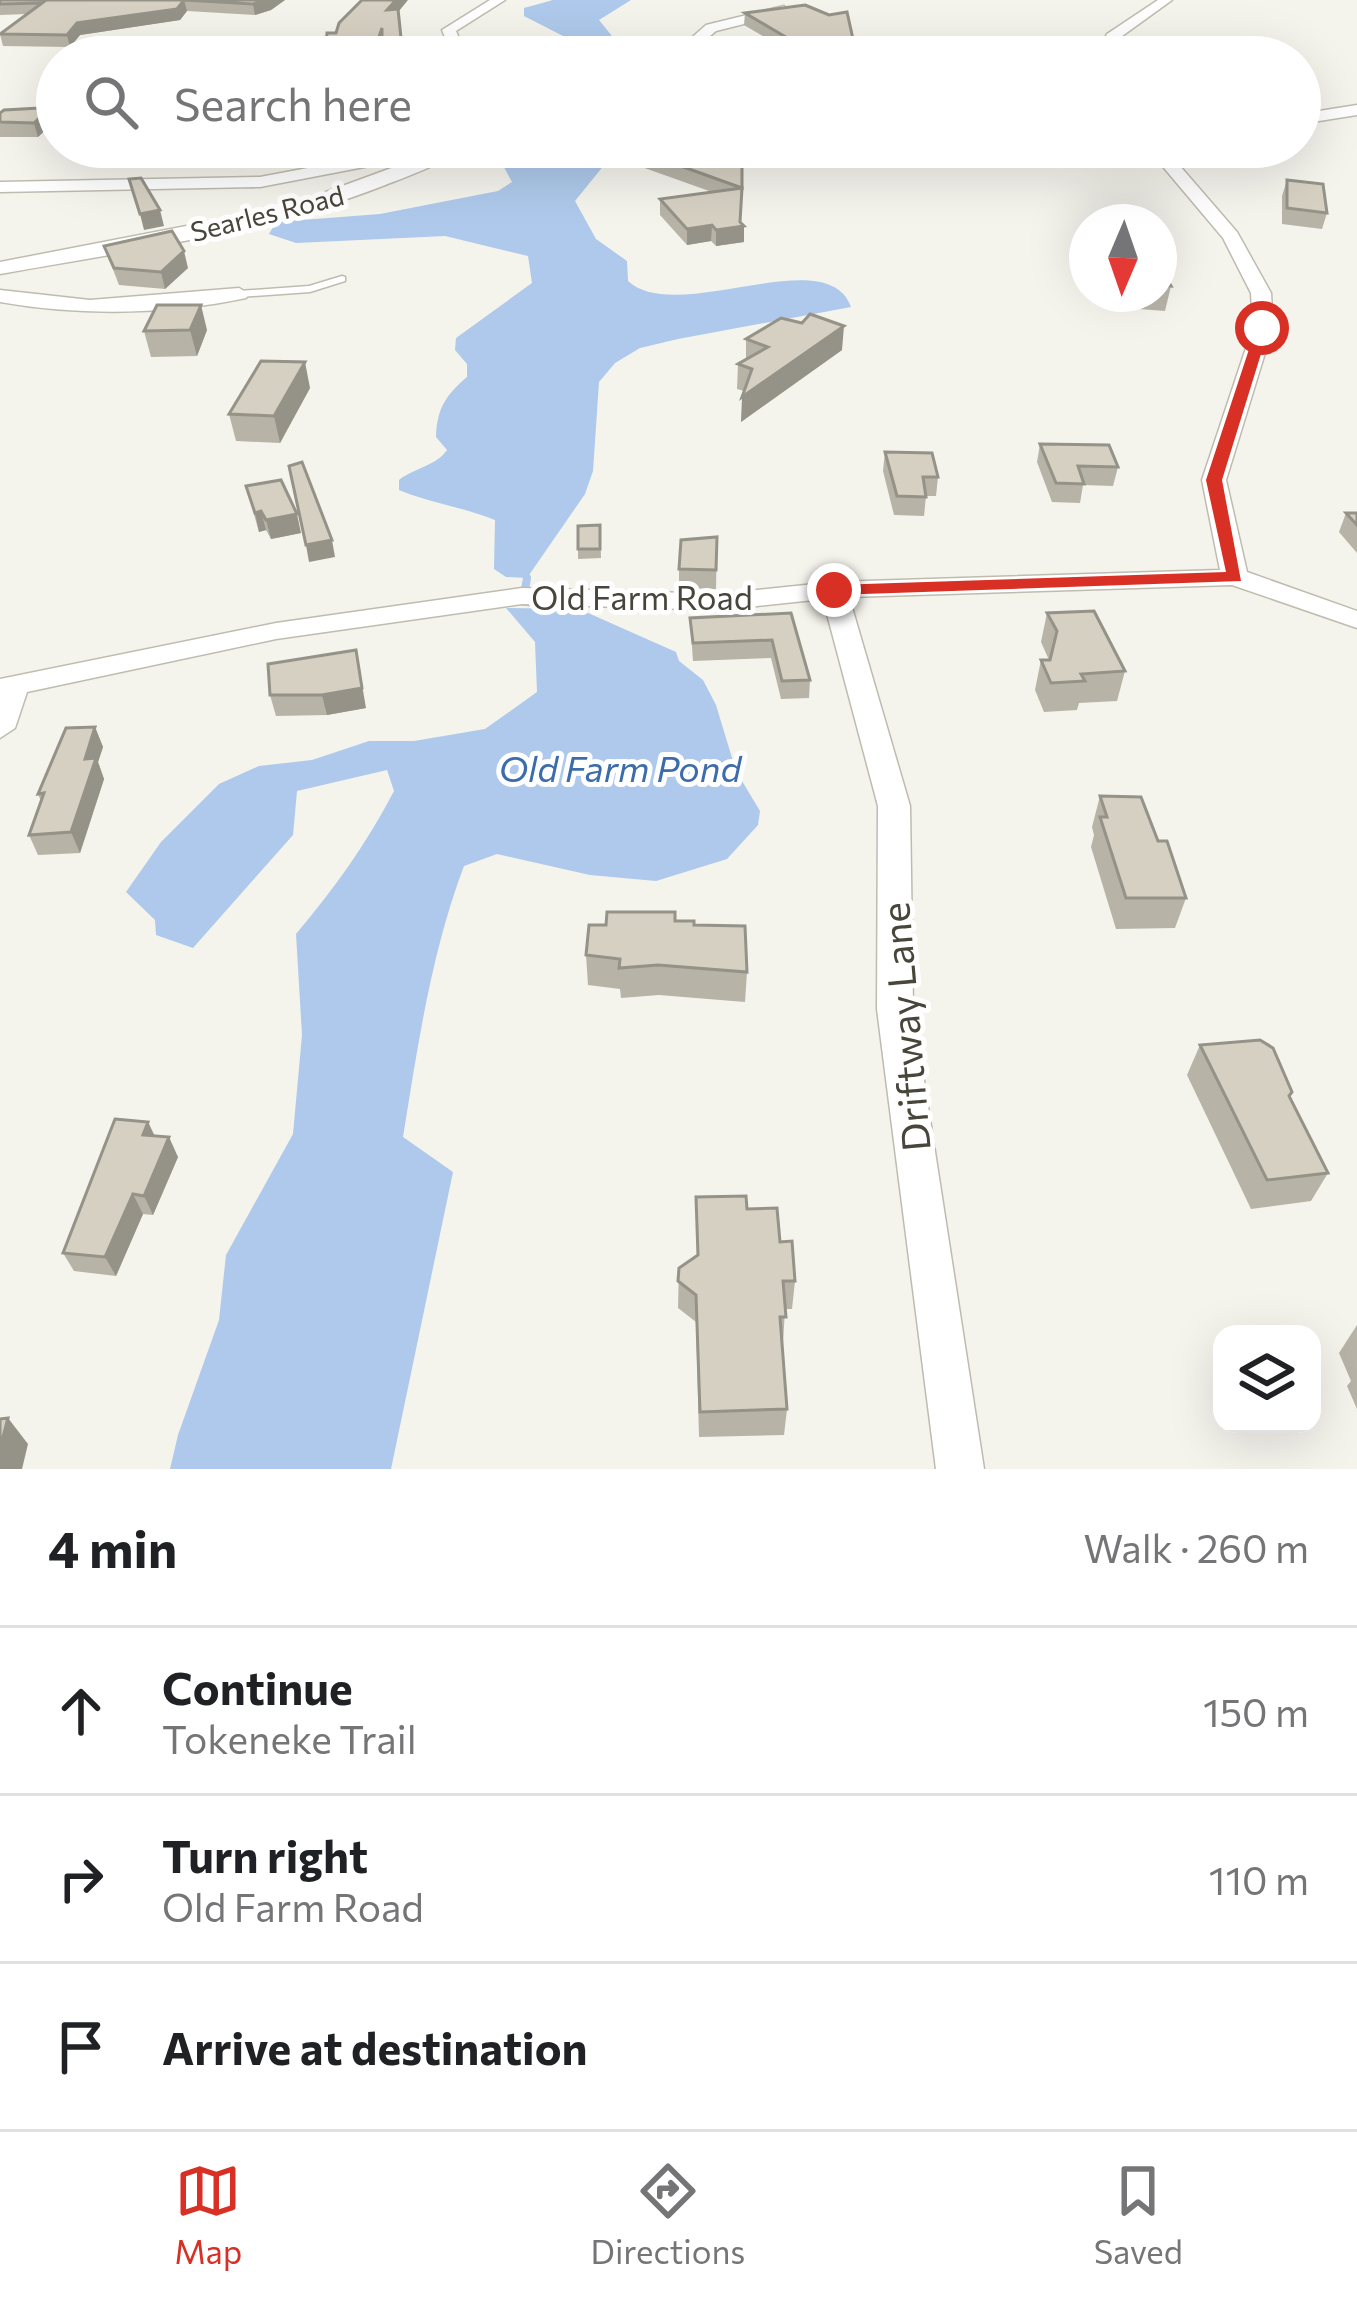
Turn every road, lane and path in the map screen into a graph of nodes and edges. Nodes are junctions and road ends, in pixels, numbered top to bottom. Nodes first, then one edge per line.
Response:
1 (499, 0) edge
2 (1166, 0) edge
3 (803, 9) edge
4 (452, 36) edge
5 (701, 36) edge
6 (1113, 36) edge
7 (1357, 110) edge
8 (1321, 116) edge
9 (1321, 123) edge
10 (1357, 132) edge
11 (338, 168) edge
12 (416, 168) edge
13 (1173, 168) edge
14 (0, 187) edge
15 (0, 268) edge
16 (341, 279) dead end
17 (239, 294) joint
18 (0, 296) edge
19 (1235, 577) junction
20 (834, 590) junction
21 (1357, 620) edge
22 (8, 686) edge
23 (0, 728) edge
24 (960, 1469) edge

1 - 4 street
2 - 6 street
3 - 5 street
7 - 8 street
9 - 10 street
11 - 14 street
12 - 15 street, Searles Road
13 - 19 street
16 - 17 lane
17 - 18 street
19 - 20 street, Old Farm Road
19 - 21 street, Old Farm Road
20 - 22 street, Old Farm Road
20 - 24 street, Driftway Lane
22 - 23 street

